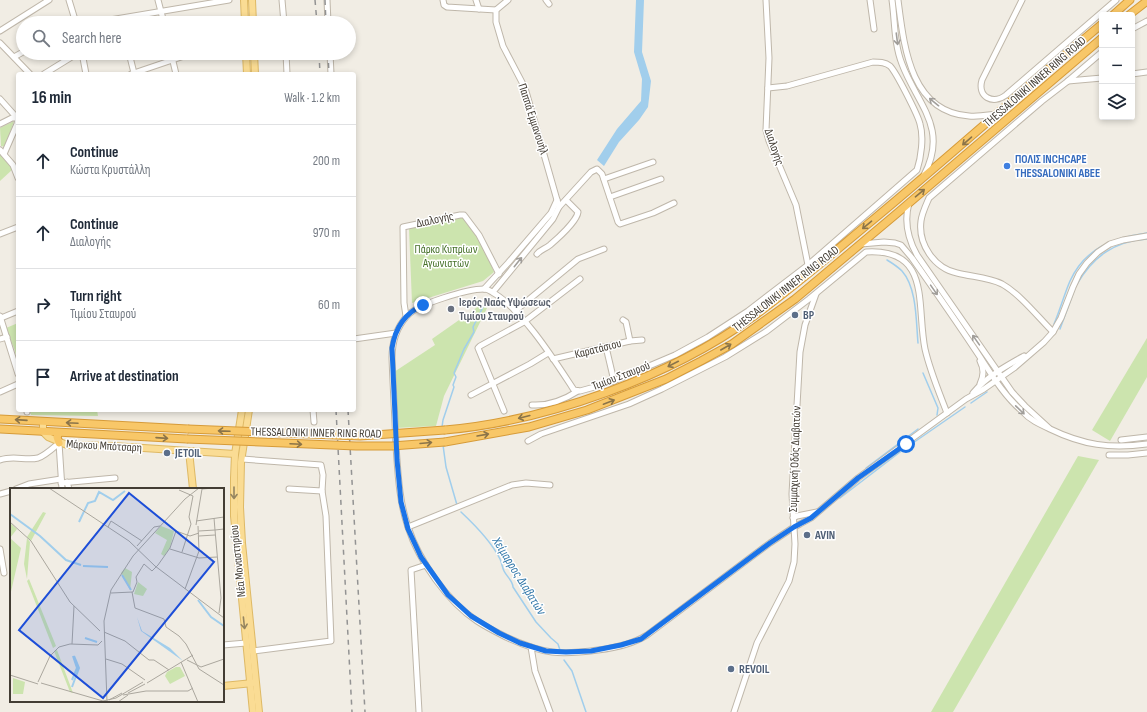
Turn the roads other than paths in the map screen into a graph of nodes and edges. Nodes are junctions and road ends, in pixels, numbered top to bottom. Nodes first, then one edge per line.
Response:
1 (49, 0) edge
2 (69, 0) edge
3 (158, 0) edge
4 (229, 0) edge
5 (244, 0) edge
6 (252, 0) edge
7 (282, 0) edge
8 (327, 0) edge
9 (444, 0) edge
10 (476, 0) edge
11 (508, 0) edge
12 (766, 0) edge
13 (870, 0) edge
14 (892, 0) edge
15 (898, 0) edge
16 (1022, 0) edge
17 (1116, 0) edge
18 (1130, 0) edge
19 (1147, 1) edge
20 (479, 9) junction
21 (496, 10) junction
22 (162, 11) junction
23 (1116, 12) edge
24 (1133, 12) edge
25 (24, 16) edge
26 (74, 16) edge
27 (133, 16) edge
28 (163, 16) edge
29 (245, 16) edge
30 (252, 16) edge
31 (283, 16) edge
32 (328, 16) edge
33 (16, 21) edge
34 (1147, 21) edge
35 (1099, 27) edge
36 (1135, 27) edge
37 (874, 29) dead end
38 (0, 31) edge
39 (1099, 41) edge
40 (0, 43) edge
41 (1099, 55) edge
42 (14, 57) edge
43 (17, 60) edge
44 (67, 60) edge
45 (83, 60) edge
46 (130, 60) edge
47 (173, 60) joint
48 (247, 60) edge
49 (254, 60) edge
50 (286, 60) edge
51 (330, 60) edge
52 (28, 72) edge
53 (47, 72) edge
54 (86, 72) edge
55 (132, 72) edge
56 (138, 72) edge
57 (176, 72) edge
58 (247, 72) edge
59 (255, 72) edge
60 (287, 72) edge
61 (331, 72) edge
62 (1147, 72) edge
63 (1135, 74) edge
64 (1076, 75) junction
65 (1099, 78) edge
66 (1068, 81) junction
67 (1079, 81) junction
68 (768, 88) junction
69 (0, 99) edge
70 (998, 114) junction
71 (16, 116) edge
72 (16, 118) edge
73 (0, 124) edge
74 (16, 126) edge
75 (0, 150) edge
76 (4, 154) junction
77 (653, 162) dead end
78 (16, 172) edge
79 (604, 179) junction
80 (661, 179) dead end
81 (922, 180) junction
82 (610, 197) junction
83 (558, 199) junction
84 (566, 200) junction
85 (674, 203) dead end
86 (909, 203) junction
87 (559, 207) junction
88 (16, 228) edge
89 (0, 234) edge
90 (1147, 236) edge
91 (861, 244) junction
92 (604, 249) dead end
93 (537, 254) dead end
94 (808, 265) junction
95 (499, 274) junction
96 (580, 279) dead end
97 (484, 289) junction
98 (493, 292) junction
99 (816, 293) junction
100 (515, 311) junction
101 (16, 312) edge
102 (406, 316) junction
103 (0, 317) edge
104 (623, 320) dead end
105 (524, 322) junction
106 (1053, 332) junction
107 (396, 334) junction
108 (7, 337) junction
109 (0, 339) edge
110 (356, 339) edge
111 (642, 340) dead end
112 (630, 341) junction
113 (606, 347) junction
114 (974, 349) junction
115 (1033, 351) junction
116 (548, 353) junction
117 (553, 359) junction
118 (16, 367) edge
119 (998, 372) junction
120 (992, 376) junction
121 (1002, 377) junction
122 (614, 381) junction
123 (996, 381) junction
124 (493, 383) junction
125 (980, 384) junction
126 (16, 385) edge
127 (578, 391) junction
128 (0, 392) edge
129 (470, 396) dead end
130 (971, 396) junction
131 (532, 404) dead end
132 (504, 411) dead end
133 (242, 412) edge
134 (249, 412) edge
135 (313, 412) edge
136 (947, 413) junction
137 (0, 419) edge
138 (43, 422) junction
139 (314, 422) dead end
140 (0, 429) edge
141 (1051, 430) junction
142 (43, 432) junction
143 (59, 433) junction
144 (1147, 437) edge
145 (1121, 440) dead end
146 (59, 442) junction
147 (528, 442) dead end
148 (1147, 444) edge
149 (189, 451) junction
150 (1147, 453) edge
151 (235, 454) junction
152 (1109, 456) dead end
153 (242, 459) junction
154 (0, 460) edge
155 (115, 478) dead end
156 (61, 481) junction
157 (68, 482) junction
158 (550, 485) dead end
159 (18, 488) edge
160 (62, 488) edge
161 (69, 488) edge
162 (193, 488) edge
163 (289, 489) dead end
164 (10, 491) edge
165 (322, 491) junction
166 (0, 494) edge
167 (817, 512) junction
168 (793, 518) junction
169 (794, 527) junction
170 (408, 528) junction
171 (0, 548) edge
172 (426, 565) junction
173 (4, 573) dead end
174 (246, 644) junction
175 (224, 646) edge
176 (531, 647) junction
177 (253, 651) junction
178 (253, 683) junction
179 (224, 686) edge
180 (253, 712) edge
181 (259, 712) edge
182 (420, 712) edge
183 (550, 712) edge
184 (734, 712) edge

1 - 25 street
2 - 26 street
3 - 22 street
4 - 22 street
5 - 29 main road
6 - 30 main road
7 - 31 street
8 - 32 street
9 - 20 street
10 - 20 street
11 - 21 street
12 - 68 street, Διαλογής
13 - 37 street
14 -> 81 street
70 -> 15 street
16 - 17 street
18 - 23 highway
19 - 24 highway
20 - 21 street
21 - 83 street, Παππά Εμμανουήλ
22 - 27 street
22 - 28 street
33 - 38 street
34 - 36 street
35 - 70 highway, THESSALONIKI INNER RING ROAD
86 -> 39 highway, THESSALONIKI INNER RING ROAD
40 - 42 street
41 - 64 street
43 - 52 street
44 - 53 street
45 - 54 street
46 - 55 street
47 - 56 street
47 - 57 street
48 - 58 main road
49 - 59 main road
50 - 60 street
51 - 61 street
62 - 63 street
64 - 66 street
64 - 67 street
65 - 67 street
66 - 67 street
66 - 106 street
68 - 94 street, Διαλογής
68 - 94 street, Τιμίου Σταυρού
69 - 71 street
70 -> 81 highway, THESSALONIKI INNER RING ROAD
72 - 73 street
74 - 76 street
75 - 76 street
76 - 78 street
77 - 79 street
79 - 82 street
79 - 84 street
80 - 82 street
81 -> 138 highway, THESSALONIKI INNER RING ROAD, bridge
82 - 85 street
83 - 87 street, Παππά Εμμανουήλ
83 - 95 street
84 - 87 street
84 - 93 street
86 - 91 highway, THESSALONIKI INNER RING ROAD
119 -> 86 street
98 -> 87 street
88 - 89 street
90 - 106 street
91 -> 114 street
143 -> 91 highway, THESSALONIKI INNER RING ROAD, bridge
92 - 100 street
94 - 122 street, Τιμίου Σταυρού
95 - 97 street
95 - 102 street, Διαλογής
96 - 105 street
97 - 98 street, Τιμίου Σταυρού
97 - 102 street, Τιμίου Σταυρού
98 - 100 street, Τιμίου Σταυρού
99 - 136 street
99 - 147 street
99 - 168 street, Συμμαχική Οδός Διαβατών
100 - 105 street, Τιμίου Σταυρού
101 - 103 street
102 - 107 street, Τιμίου Σταυρού
103 - 108 street
104 - 112 street
105 - 116 street, Τιμίου Σταυρού
105 - 124 street
106 - 115 street
107 - 110 street
107 - 170 street
108 - 109 street
108 - 118 street
111 - 112 street, Καρατάσιου
112 - 113 street, Καρατάσιου
113 - 117 street, Καρατάσιου
113 - 122 street
114 - 120 street
114 - 125 street
115 - 119 street
115 - 121 street
116 - 117 street, Τιμίου Σταυρού
116 - 124 street
117 - 127 street, Τιμίου Σταυρού
119 - 120 street
119 - 121 street
120 - 123 street
120 - 125 street
121 - 123 street
121 - 141 street
122 - 127 street, Τιμίου Σταυρού
123 - 130 street
123 -> 141 street
124 - 129 street
124 - 132 street
125 - 130 street
126 - 128 street
127 - 131 street
130 - 136 street
133 - 151 main road, Νέα Μοναστηρίου
134 - 153 main road, Νέα Μοναστηρίου
135 - 139 street
136 - 167 street
138 -> 137 highway, THESSALONIKI INNER RING ROAD
138 - 142 main road
140 - 142 highway, THESSALONIKI INNER RING ROAD
141 - 148 street
142 - 143 highway, THESSALONIKI INNER RING ROAD
142 - 146 main road, Μάρκου Μπότσαρη
143 - 146 highway
144 - 145 street
146 - 149 main road, Μάρκου Μπότσαρη
146 - 154 street
146 - 156 street
149 - 151 main road, Μάρκου Μπότσαρη
149 - 162 main road
150 - 152 street
151 -> 174 main road, Νέα Μοναστηρίου
153 - 165 street
153 - 177 main road, Νέα Μοναστηρίου
155 - 157 street
156 - 157 street
156 - 159 street
156 - 160 street
157 - 161 street
158 - 170 street
163 - 165 street
164 - 166 street
165 - 177 street
167 - 168 street
167 - 169 street
168 - 169 street, Συμμαχική Οδός Διαβατών
169 - 176 street
169 - 184 street, Συμμαχική Οδός Διαβατών
170 - 172 street
171 - 173 street
172 - 176 street
172 - 182 street
174 - 175 street
174 - 178 main road, Νέα Μοναστηρίου
176 - 183 street
177 - 178 main road, Νέα Μοναστηρίου
178 - 179 main road
178 - 180 main road, Νέα Μοναστηρίου
178 - 181 main road, Νέα Μοναστηρίου

